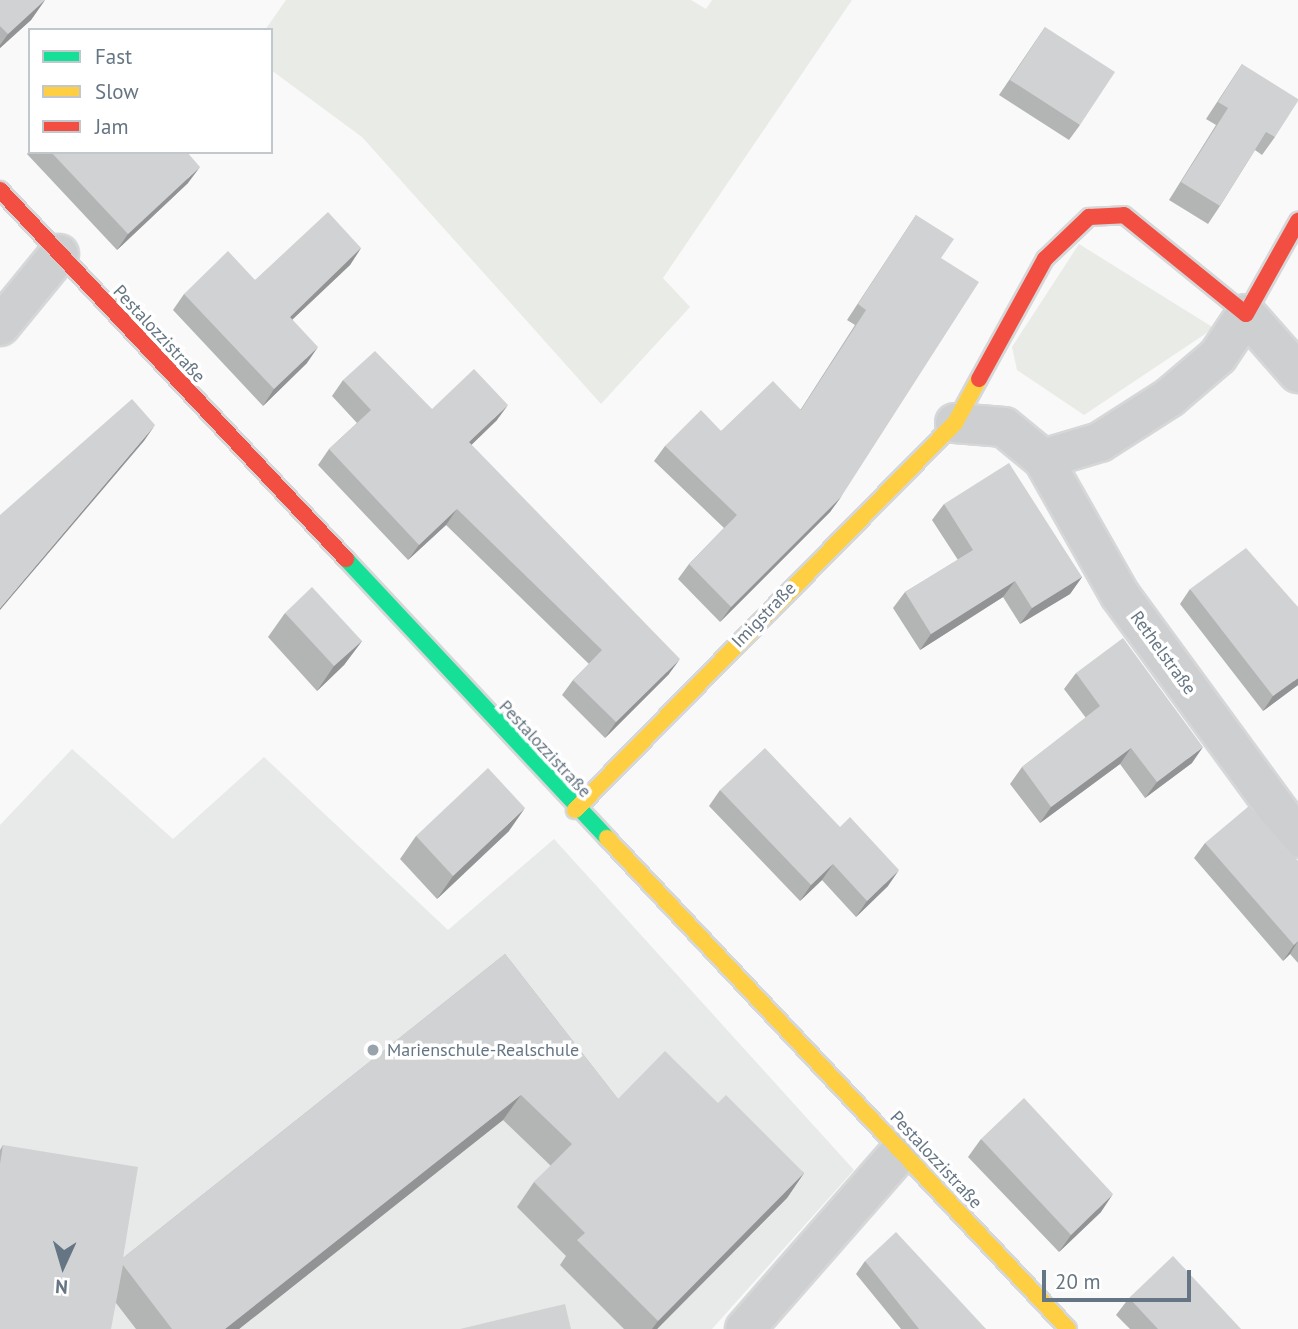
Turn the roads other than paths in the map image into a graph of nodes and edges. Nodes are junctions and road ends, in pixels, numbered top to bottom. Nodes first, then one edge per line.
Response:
1 (0, 190) edge
2 (1298, 221) edge
3 (59, 254) junction
4 (1245, 314) junction
5 (0, 326) edge
6 (1298, 373) edge
7 (955, 424) junction
8 (1043, 458) junction
9 (575, 810) junction
10 (1298, 838) edge
11 (901, 1151) junction
12 (745, 1329) edge
13 (1068, 1329) edge

1 - 3 street, Pestalozzistraße
2 - 4 street
3 - 5 street
3 - 9 street, Pestalozzistraße
4 - 6 street
4 - 7 street, Imigstraße
4 - 8 street
7 - 8 street
7 - 9 street, Imigstraße
8 - 10 street, Rethelstraße
9 - 11 street, Pestalozzistraße
11 - 12 street
11 - 13 street, Pestalozzistraße

